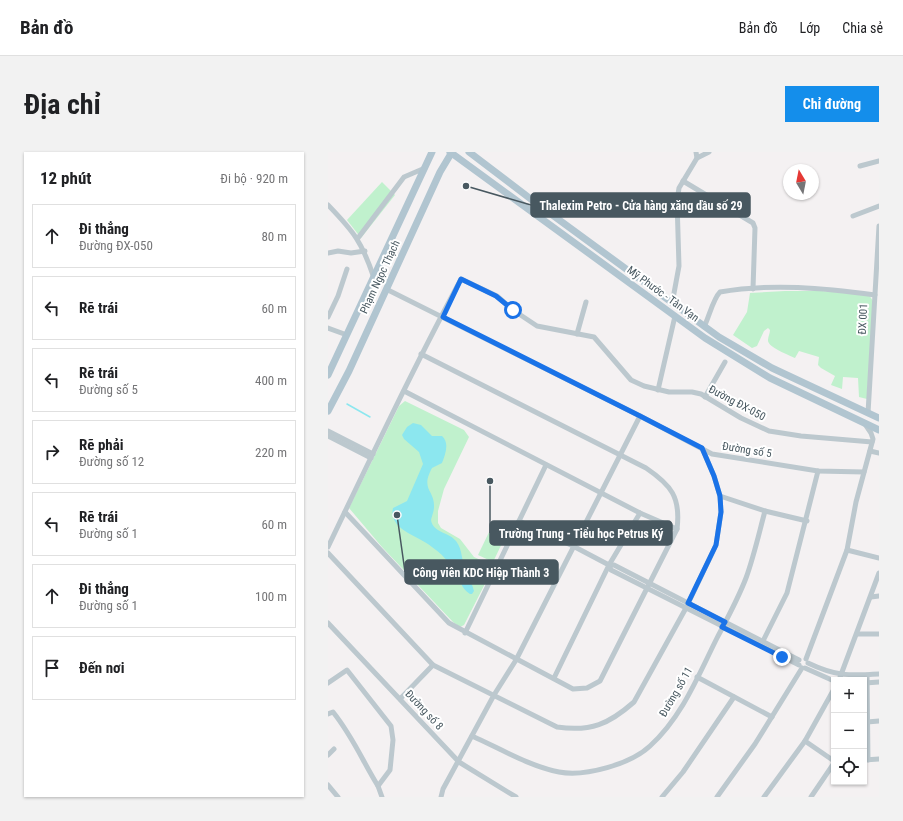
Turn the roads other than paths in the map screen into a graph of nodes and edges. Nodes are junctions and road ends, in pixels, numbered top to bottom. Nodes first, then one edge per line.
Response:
1 (432, 152) edge
2 (451, 152) edge
3 (469, 152) edge
4 (696, 152) edge
5 (709, 152) edge
6 (697, 158) junction
7 (879, 161) edge
8 (860, 166) dead end
9 (425, 168) junction
10 (683, 181) junction
11 (328, 205) edge
12 (879, 206) edge
13 (853, 216) dead end
14 (879, 226) edge
15 (358, 238) junction
16 (365, 251) junction
17 (328, 253) edge
18 (878, 268) edge
19 (347, 269) dead end
20 (374, 279) junction
21 (386, 289) junction
22 (753, 289) junction
23 (875, 295) junction
24 (586, 302) dead end
25 (672, 304) junction
26 (328, 316) edge
27 (675, 316) junction
28 (443, 317) junction
29 (704, 327) junction
30 (328, 328) edge
31 (577, 334) junction
32 (347, 335) junction
33 (421, 354) junction
34 (725, 362) dead end
35 (328, 375) edge
36 (658, 390) junction
37 (404, 391) junction
38 (705, 397) junction
39 (328, 411) edge
40 (868, 413) junction
41 (640, 416) junction
42 (879, 418) edge
43 (865, 424) junction
44 (879, 430) edge
45 (328, 431) edge
46 (328, 436) edge
47 (879, 436) edge
48 (872, 441) junction
49 (702, 448) junction
50 (870, 451) junction
51 (879, 453) edge
52 (372, 456) junction
53 (620, 456) junction
54 (546, 465) junction
55 (818, 471) junction
56 (864, 472) junction
57 (601, 492) junction
58 (720, 496) junction
59 (765, 511) junction
60 (345, 512) junction
61 (640, 513) junction
62 (807, 520) junction
63 (519, 521) junction
64 (677, 529) junction
65 (574, 546) junction
66 (328, 547) edge
67 (847, 550) junction
68 (328, 553) edge
69 (879, 558) edge
70 (609, 566) junction
71 (879, 573) edge
72 (650, 582) junction
73 (647, 588) junction
74 (879, 596) edge
75 (871, 597) junction
76 (687, 605) junction
77 (328, 623) edge
78 (724, 625) junction
79 (465, 632) junction
80 (857, 634) junction
81 (879, 634) edge
82 (763, 641) junction
83 (516, 660) junction
84 (803, 664) junction
85 (432, 665) junction
86 (879, 674) edge
87 (866, 675) joint
88 (697, 677) junction
89 (838, 677) edge
90 (840, 677) edge
91 (849, 677) edge
92 (554, 678) junction
93 (831, 679) edge
94 (867, 682) edge
95 (879, 682) edge
96 (328, 683) edge
97 (831, 694) edge
98 (494, 695) junction
99 (734, 697) junction
100 (400, 700) junction
101 (328, 714) edge
102 (772, 717) junction
103 (879, 721) edge
104 (867, 722) edge
105 (472, 736) junction
106 (805, 741) junction
107 (334, 749) dead end
108 (328, 755) edge
109 (879, 759) edge
110 (831, 760) edge
111 (867, 760) edge
112 (459, 762) junction
113 (831, 767) edge
114 (328, 785) edge
115 (378, 786) junction
116 (338, 797) edge
117 (382, 797) edge
118 (442, 797) edge
119 (516, 797) edge
120 (662, 797) edge
121 (717, 797) edge
122 (764, 797) edge
123 (811, 797) edge

1 - 9 main road, Phạm Ngọc Thạch
2 - 21 main road, Phạm Ngọc Thạch
2 - 27 main road, Mỹ Phước - Tân Vạn
3 - 25 main road, Mỹ Phước - Tân Vạn
4 - 6 street
5 - 6 street
6 - 10 street
7 - 8 street
9 - 15 street
9 - 20 main road, Phạm Ngọc Thạch
10 - 22 street
10 - 25 street
11 - 15 street
12 - 13 street
14 - 18 street, ĐX 001
15 - 16 street
16 - 17 street
16 - 20 street
18 - 23 street, ĐX 001
19 - 26 street
20 - 32 main road, Phạm Ngọc Thạch
21 - 28 street, Đường số 5
21 - 39 main road, Phạm Ngọc Thạch
22 - 23 street
22 - 29 street
23 - 40 street, ĐX 001
24 - 31 street
25 - 29 main road, Mỹ Phước - Tân Vạn
27 - 36 street
27 - 43 main road, Mỹ Phước - Tân Vạn
28 - 31 street, Đường ĐX-050
28 - 33 street
28 - 41 street, Đường số 5
29 - 40 main road, Mỹ Phước - Tân Vạn
30 - 32 street
31 - 36 street, Đường ĐX-050
32 - 35 main road, Phạm Ngọc Thạch
33 - 37 street
33 - 53 street
34 - 38 street
36 - 38 street, Đường ĐX-050
37 - 52 street
37 - 54 street
38 - 48 street, Đường ĐX-050
40 - 42 main road, Mỹ Phước - Tân Vạn
41 - 49 street, Đường số 5
41 - 53 street
43 - 44 main road, Mỹ Phước - Tân Vạn
43 - 48 street
45 - 52 street
46 - 52 street
47 - 48 street
48 - 50 street
49 - 55 street, Đường số 5
49 - 58 street
50 - 51 street
50 - 56 street
52 - 60 street
53 - 57 street
53 - 64 street
54 - 57 street
54 - 63 street
55 - 56 street, Đường số 5
55 - 62 street
56 - 67 street
57 - 61 street
57 - 65 street
58 - 59 street
58 - 76 street
59 - 62 street
59 - 78 street, Đường số 11
60 - 66 street
60 - 79 street
61 - 64 street
61 - 70 street
62 - 82 street
63 - 65 street
63 - 79 street
64 - 72 street
65 - 70 street
65 - 83 street
67 - 69 street
67 - 84 street
68 - 85 street
70 - 72 street
70 - 73 street
70 - 92 street
71 - 75 street
72 - 73 street
72 - 76 street
73 - 76 street
73 - 92 street
74 - 75 street
75 - 80 street
76 - 78 street
76 - 98 street
77 - 100 street, Đường số 8
78 - 82 street
78 - 84 street
78 - 88 street, Đường số 11
79 - 83 street
80 - 81 street
80 - 90 street
82 - 84 street
83 - 92 street
83 - 98 street
84 - 89 street
84 - 93 street
84 - 102 street
85 - 98 street
85 - 100 street
86 - 87 street
87 - 91 street
88 - 99 street
88 - 105 street, Đường số 11
94 - 95 street
96 - 115 street
97 - 106 street
98 - 105 street
99 - 102 street
99 - 120 street
100 - 112 street, Đường số 8
101 - 115 street
102 - 121 street
103 - 104 street
105 - 112 street
106 - 110 street
106 - 122 street
107 - 108 street
109 - 111 street
112 - 118 street
112 - 119 street, Đường số 8
113 - 123 street
114 - 116 street
115 - 117 street

